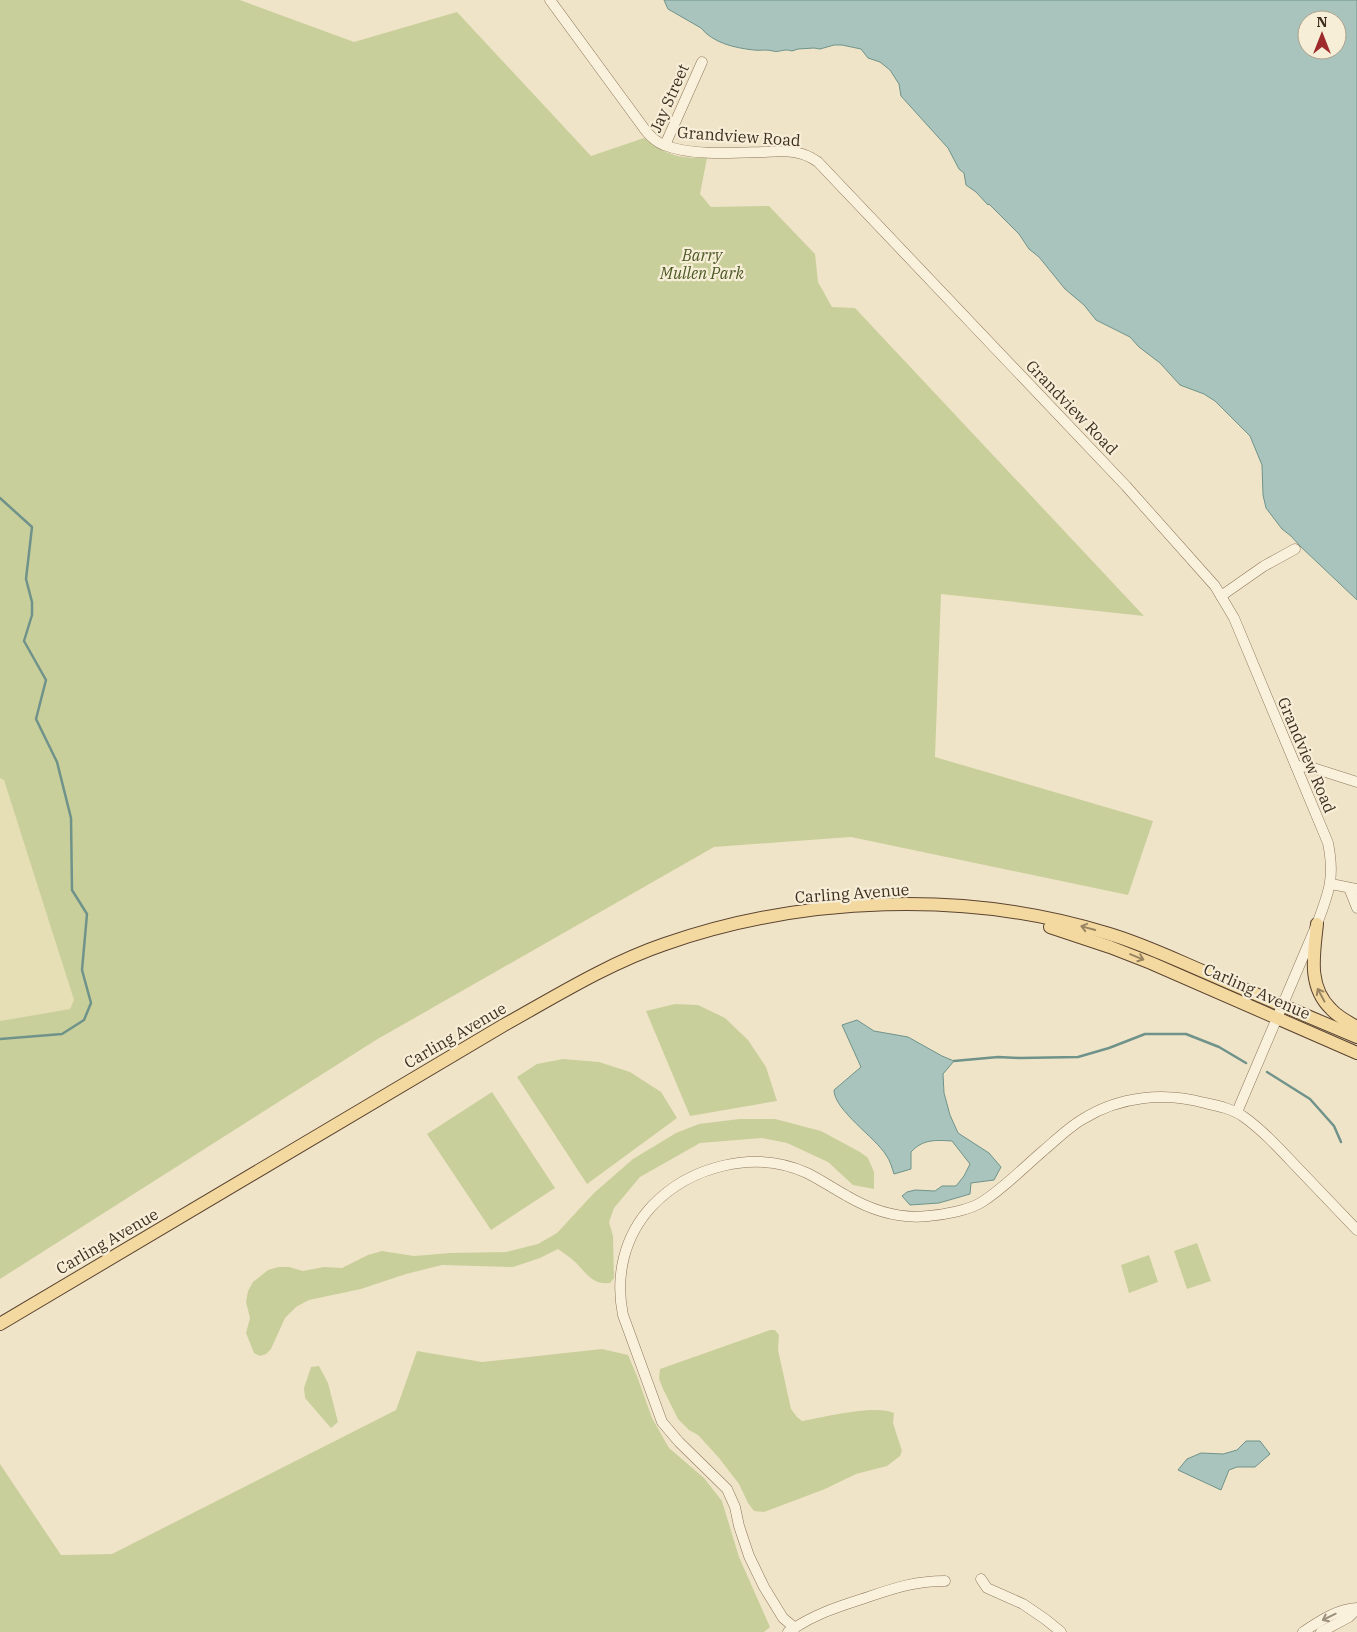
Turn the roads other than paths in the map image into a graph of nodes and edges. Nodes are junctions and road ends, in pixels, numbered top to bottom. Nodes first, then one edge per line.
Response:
1 (550, 0) edge
2 (702, 62) dead end
3 (664, 145) junction
4 (1294, 549) dead end
5 (1221, 596) junction
6 (1296, 766) junction
7 (1357, 782) edge
8 (1331, 884) junction
9 (1353, 888) edge
10 (972, 908) junction
11 (1357, 908) edge
12 (1317, 924) junction
13 (1283, 1005) junction
14 (1277, 1018) junction
15 (1357, 1027) edge
16 (1357, 1037) edge
17 (1357, 1052) edge
18 (1237, 1112) junction
19 (1357, 1230) edge
20 (0, 1324) edge
21 (981, 1579) dead end
22 (945, 1581) dead end
23 (1357, 1609) edge
24 (792, 1630) edge
25 (1061, 1632) edge
26 (1303, 1632) edge
27 (1321, 1632) edge

1 - 3 street, Grandview Road
2 - 3 street, Jay Street
3 - 5 street, Grandview Road
4 - 5 street
5 - 6 street, Grandview Road
6 - 7 street
6 - 8 street, Grandview Road
8 - 9 street
8 - 12 street, Grandview Road
9 - 11 street
13 -> 10 main road, Carling Avenue
10 -> 14 main road, Carling Avenue
10 - 20 main road, Carling Avenue
12 - 13 street, Grandview Road
15 -> 12 main road
13 - 14 street, Grandview Road
13 - 16 main road, Carling Avenue
14 - 17 main road, Carling Avenue
14 - 18 street, Grandview Road
18 - 19 street
18 - 24 street
21 - 25 street
22 - 24 street
23 -> 26 street
23 - 27 street

